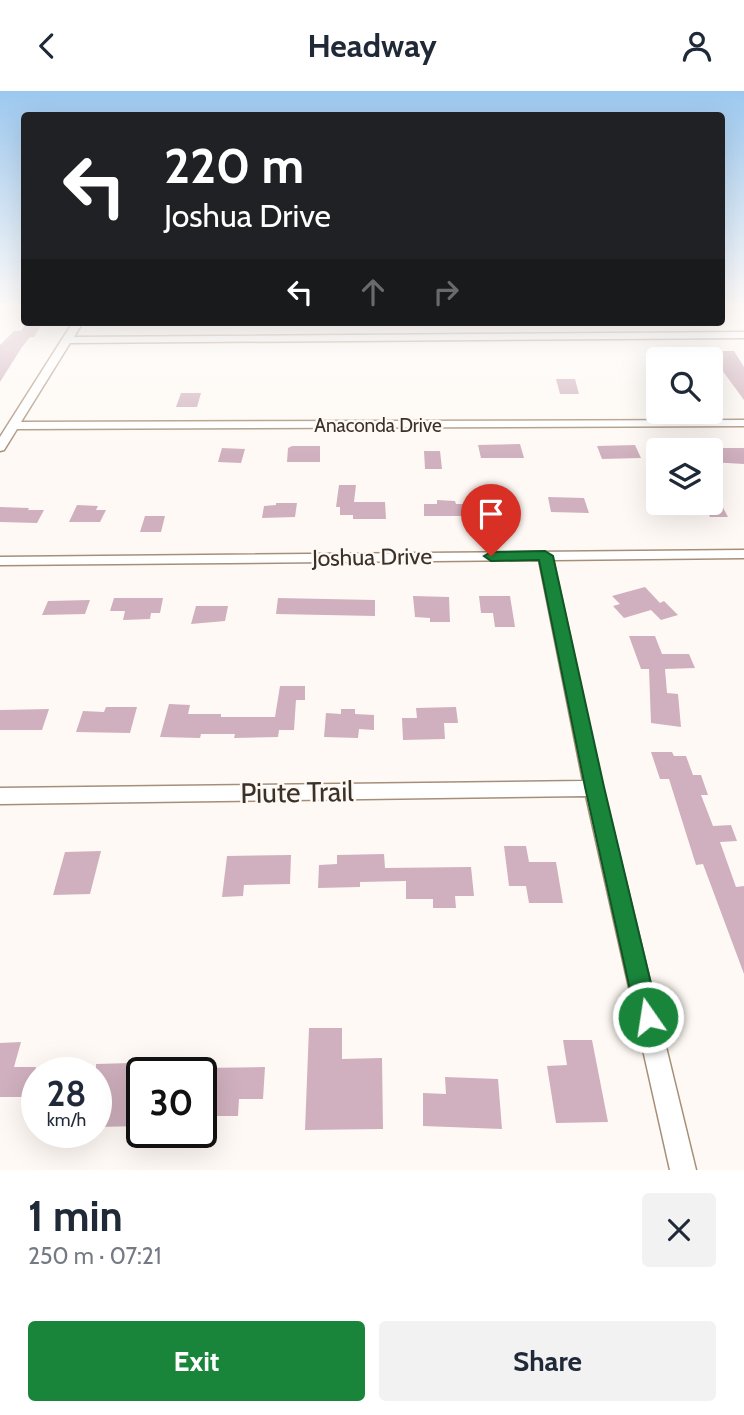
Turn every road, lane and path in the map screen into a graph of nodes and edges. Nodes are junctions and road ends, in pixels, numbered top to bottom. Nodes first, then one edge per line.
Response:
1 (58, 354) edge
2 (744, 423) edge
3 (13, 426) junction
4 (0, 447) edge
5 (744, 554) edge
6 (545, 556) junction
7 (0, 561) edge
8 (594, 787) junction
9 (0, 796) edge
10 (683, 1170) edge

1 - 3 street
2 - 3 street, Anaconda Drive
3 - 4 street
5 - 6 street, Joshua Drive
6 - 7 street, Joshua Drive
6 - 8 street
8 - 9 street, Piute Trail
8 - 10 street

